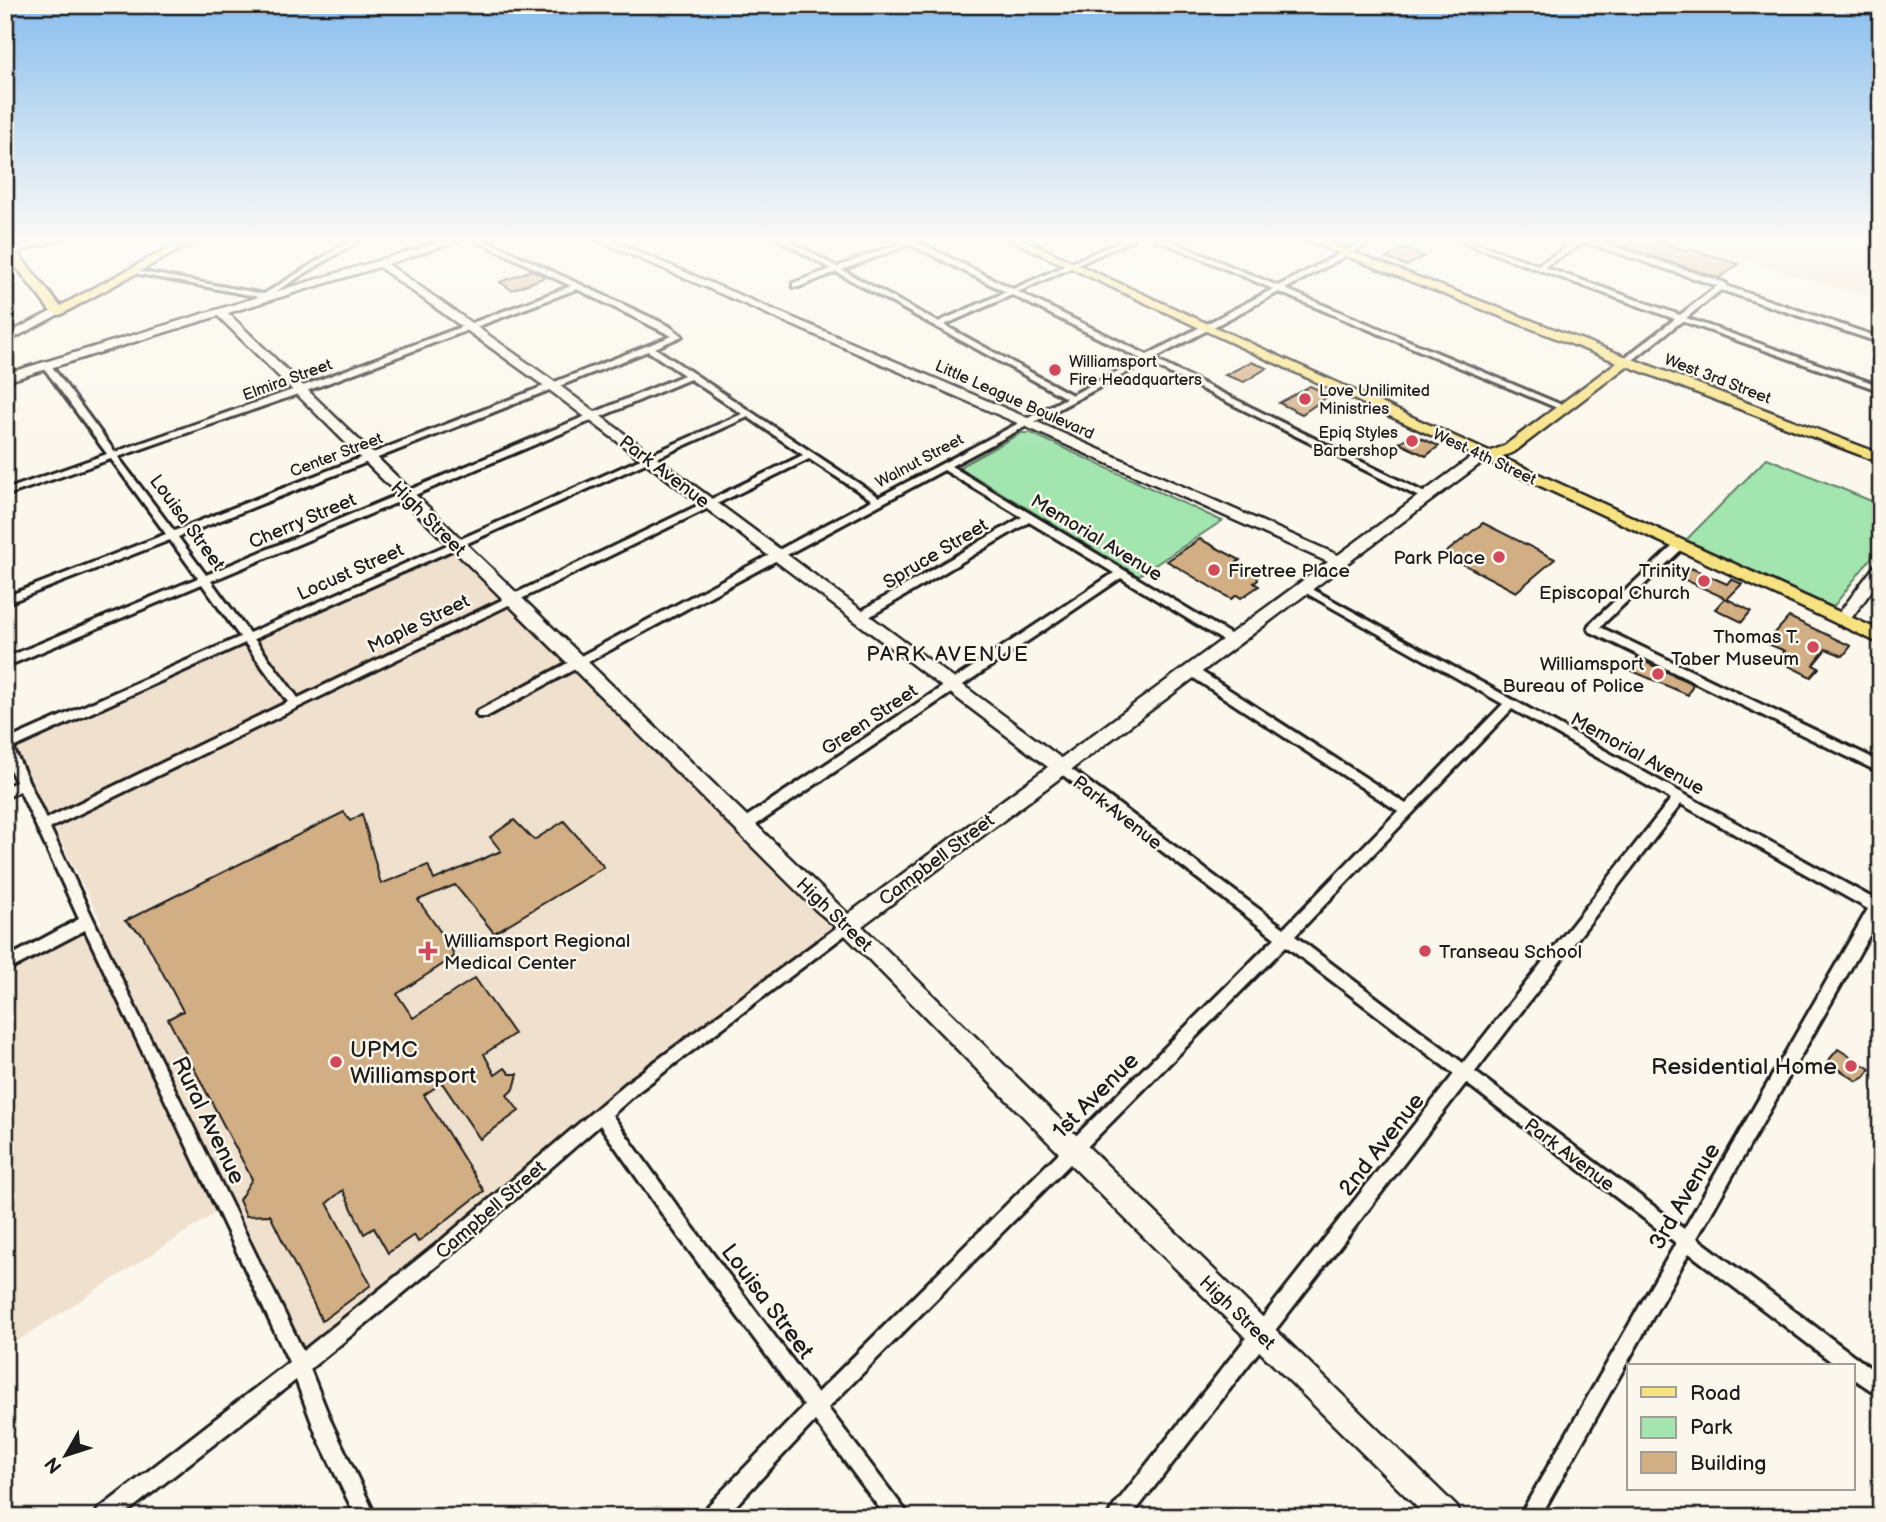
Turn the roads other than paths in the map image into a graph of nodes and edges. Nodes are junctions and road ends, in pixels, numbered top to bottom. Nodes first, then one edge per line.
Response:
1 (226, 310) edge
2 (445, 310) edge
3 (514, 310) edge
4 (628, 310) edge
5 (765, 310) edge
6 (911, 310) edge
7 (972, 310) edge
8 (1049, 310) edge
9 (1169, 310) edge
10 (1239, 310) edge
11 (1330, 310) edge
12 (1493, 310) edge
13 (1658, 310) edge
14 (1691, 310) edge
15 (1791, 310) edge
16 (60, 311) edge
17 (220, 312) junction
18 (1681, 318) junction
19 (938, 325) junction
20 (469, 327) junction
21 (1206, 327) junction
22 (5, 340) edge
23 (1881, 341) edge
24 (649, 348) junction
25 (1146, 358) junction
26 (1626, 361) junction
27 (47, 366) junction
28 (690, 376) junction
29 (5, 378) edge
30 (552, 386) junction
31 (1881, 389) edge
32 (298, 391) junction
33 (1072, 398) junction
34 (1565, 408) junction
35 (748, 414) junction
36 (594, 417) junction
37 (1026, 422) junction
38 (810, 455) junction
39 (113, 456) junction
40 (1489, 457) junction
41 (368, 458) junction
42 (648, 458) junction
43 (1881, 459) edge
44 (944, 466) junction
45 (5, 494) edge
46 (406, 495) junction
47 (1426, 497) junction
48 (879, 501) junction
49 (709, 504) junction
50 (1028, 518) junction
51 (173, 535) junction
52 (456, 545) junction
53 (1681, 545) junction
54 (776, 555) junction
55 (1338, 561) junction
56 (1881, 567) edge
57 (1120, 574) junction
58 (204, 580) junction
59 (1303, 587) junction
60 (512, 599) junction
61 (5, 601) edge
62 (860, 617) junction
63 (1842, 620) junction
64 (1881, 638) edge
65 (247, 639) junction
66 (1231, 640) junction
67 (578, 662) junction
68 (5, 663) edge
69 (1190, 670) junction
70 (951, 685) junction
71 (296, 704) junction
72 (1510, 704) junction
73 (482, 714) dead end
74 (6, 745) edge
75 (1059, 766) junction
76 (1881, 768) edge
77 (24, 784) junction
78 (5, 793) edge
79 (1679, 798) junction
80 (1406, 810) junction
81 (745, 825) junction
82 (43, 826) junction
83 (1879, 905) edge
84 (87, 922) junction
85 (848, 925) junction
86 (1284, 938) junction
87 (5, 966) edge
88 (1465, 1074) junction
89 (601, 1113) junction
90 (1072, 1150) junction
91 (1685, 1240) junction
92 (1260, 1334) junction
93 (1849, 1364) edge
94 (300, 1367) junction
95 (1854, 1368) edge
96 (1881, 1388) edge
97 (817, 1406) junction
98 (105, 1517) edge
99 (366, 1517) edge
100 (711, 1517) edge
101 (898, 1517) edge
102 (1118, 1517) edge
103 (1447, 1517) edge
104 (1529, 1517) edge

1 - 17 street
2 - 20 street, Park Avenue
3 - 20 street, Elmira Street
4 - 24 street, Center Street
5 - 37 street, Little League Boulevard
6 - 19 street
7 - 19 street
8 - 25 street
9 - 21 main road, West 4th Street
10 - 21 street, Walnut Street
11 - 34 street
12 - 26 main road, West 3rd Street
13 - 18 street
14 - 18 street, Campbell Street
15 - 23 street
16 - 22 street
17 - 27 street
17 - 32 street, High Street
18 - 26 street, Campbell Street
18 - 31 street
19 - 33 street
20 - 30 street, Park Avenue
20 - 32 street, Elmira Street
21 - 25 street, Walnut Street
21 - 40 main road, West 4th Street
24 - 28 street
24 - 30 street, Center Street
25 - 33 street, Walnut Street
25 - 47 street
26 - 34 main road, Campbell Street
26 - 43 main road, West 3rd Street
27 - 29 street
27 - 39 street, Louisa Street
28 - 35 street
28 - 36 street, Cherry Street
30 - 36 street, Park Avenue
30 - 41 street, Center Street
32 - 39 street, Elmira Street
32 - 41 street, High Street
33 - 37 street, Walnut Street
34 - 40 main road, Campbell Street
35 - 38 street
35 - 42 street, Locust Street
36 - 42 street, Park Avenue
36 - 46 street, Cherry Street
37 - 44 street, Walnut Street
37 - 55 street, Little League Boulevard
38 - 48 street
38 - 49 street, Maple Street
39 - 45 street, Elmira Street
39 - 51 street, Louisa Street
40 - 47 street, Campbell Street
40 - 53 main road, West 4th Street
41 - 46 street, High Street
41 - 51 street, Center Street
42 - 49 street, Park Avenue
42 - 52 street, Locust Street
44 - 48 street, Walnut Street
44 - 50 street, Memorial Avenue
46 - 52 street, High Street
46 - 58 street, Cherry Street
47 - 55 street, Campbell Street
48 - 54 street, Walnut Street
49 - 54 street, Park Avenue
49 - 60 street, Maple Street
50 - 57 street, Memorial Avenue
50 - 62 street, Spruce Street
51 - 58 street, Louisa Street
51 - 61 street, Center Street
52 - 60 street, High Street
52 - 65 street, Locust Street
53 - 63 main road, West 4th Street
53 - 76 street
54 - 62 street, Park Avenue
54 - 67 street, Walnut Street
55 - 59 street, Campbell Street
56 - 63 street
57 - 66 street, Memorial Avenue
57 - 70 street, Green Street
58 - 65 street, Louisa Street
58 - 68 street, Cherry Street
59 - 66 street, Campbell Street
59 - 72 street, Memorial Avenue
60 - 67 street, High Street
60 - 71 street, Maple Street
62 - 70 street, Park Avenue
63 - 64 main road, West 4th Street
65 - 71 street, Louisa Street
65 - 74 street, Locust Street
66 - 69 street, Campbell Street
67 - 73 street, Walnut Street
67 - 81 street, High Street
69 - 75 street, Campbell Street
69 - 80 street
70 - 75 street, Park Avenue
70 - 81 street, Green Street
71 - 82 street, Maple Street
72 - 79 street, Memorial Avenue
72 - 80 street, 1st Avenue
74 - 77 street, Rural Avenue
75 - 85 street, Campbell Street
75 - 86 street, Park Avenue
77 - 78 street
77 - 82 street, Rural Avenue
79 - 83 street, Memorial Avenue
79 - 88 street, 2nd Avenue
80 - 86 street, 1st Avenue
81 - 85 street, High Street
82 - 84 street, Rural Avenue
83 - 91 street, 3rd Avenue
84 - 87 street
84 - 94 street, Rural Avenue
85 - 89 street, Campbell Street
85 - 90 street, High Street
86 - 88 street, Park Avenue
86 - 90 street, 1st Avenue
88 - 91 street, Park Avenue
88 - 92 street, 2nd Avenue
89 - 94 street, Campbell Street
89 - 97 street, Louisa Street
90 - 92 street, High Street
90 - 97 street, 1st Avenue
91 - 93 street, Park Avenue
91 - 104 street, 3rd Avenue
92 - 102 street, 2nd Avenue
92 - 103 street, High Street
94 - 98 street, Campbell Street
94 - 99 street, Rural Avenue
95 - 96 street, Park Avenue
97 - 100 street, 1st Avenue
97 - 101 street, Louisa Street

